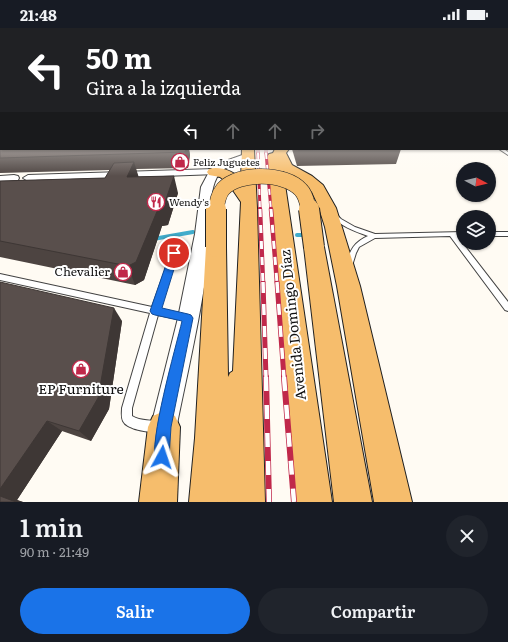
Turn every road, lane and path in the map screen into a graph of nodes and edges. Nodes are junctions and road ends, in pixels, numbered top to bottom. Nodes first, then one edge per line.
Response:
1 (278, 150) edge
2 (248, 153) edge
3 (214, 172) junction
4 (14, 178) dead end
5 (28, 178) dead end
6 (0, 179) edge
7 (249, 208) junction
8 (328, 208) junction
9 (452, 234) junction
10 (456, 234) edge
11 (496, 234) edge
12 (508, 234) edge
13 (374, 236) junction
14 (174, 253) dead end
15 (0, 277) edge
16 (348, 280) junction
17 (508, 308) edge
18 (155, 311) junction
19 (188, 318) junction
20 (248, 357) junction
21 (164, 427) junction
22 (208, 497) edge
23 (139, 502) edge
24 (158, 502) edge
25 (246, 502) edge
26 (313, 502) edge
27 (353, 502) edge
28 (393, 502) edge

1 - 8 main road
1 - 26 main road, Avenida Domingo Díaz
2 - 3 street
2 - 7 main road
3 - 5 street
3 - 7 main road
3 - 19 street
4 - 6 street
7 - 20 main road
8 - 13 lane
8 - 16 main road
9 - 10 lane
9 - 13 lane
9 - 17 lane
11 - 12 lane
13 - 16 lane
14 - 18 lane
15 - 18 lane
16 - 28 main road
18 - 19 lane
18 - 21 lane
19 - 21 street
20 - 22 main road
20 - 25 main road
21 - 23 street
21 - 24 main road
22 - 27 main road, bridge

